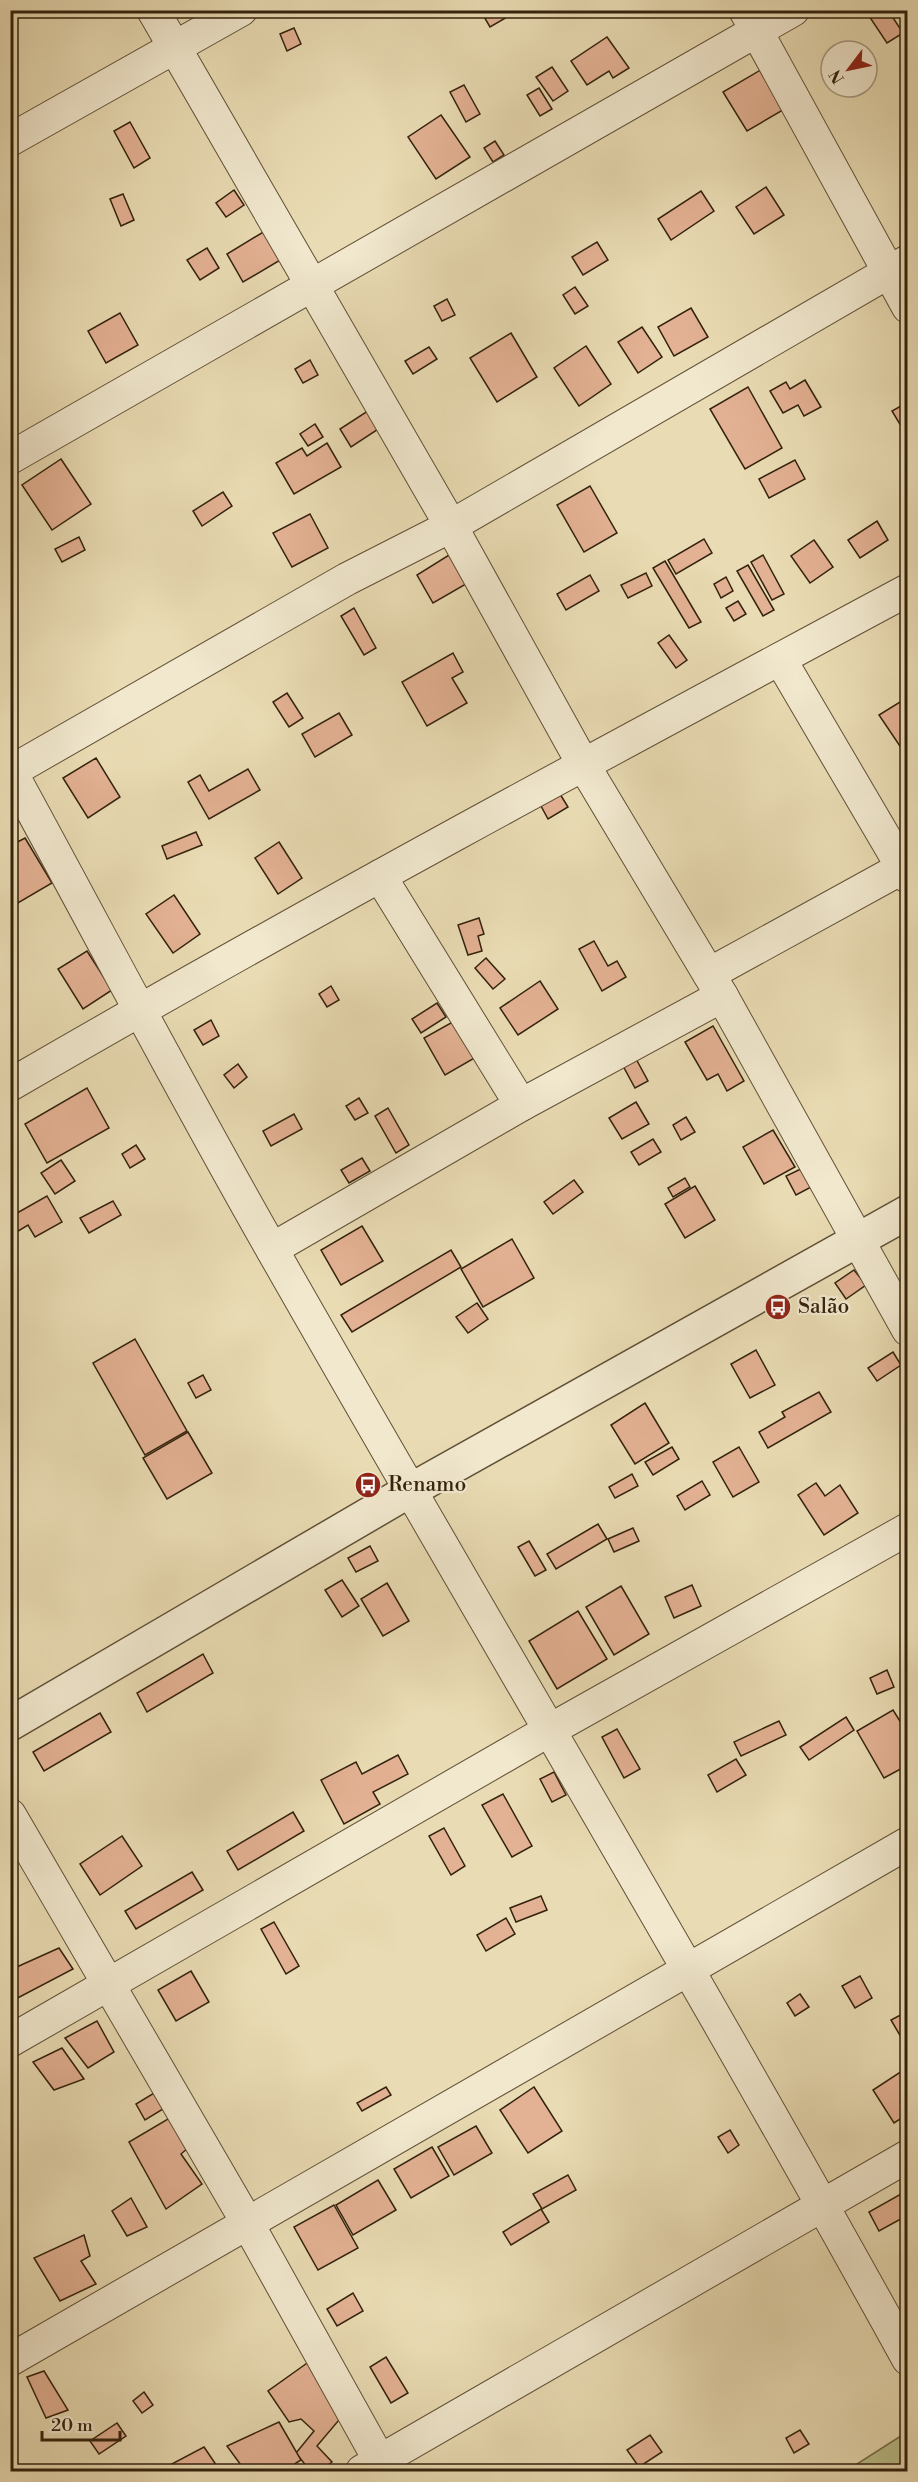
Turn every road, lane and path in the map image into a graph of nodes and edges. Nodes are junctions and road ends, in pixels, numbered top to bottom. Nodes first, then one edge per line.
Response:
1 (153, 10) edge
2 (241, 10) edge
3 (793, 10) edge
4 (751, 21) edge
5 (174, 49) junction
6 (10, 140) edge
7 (898, 267) edge
8 (312, 286) junction
9 (908, 307) edge
10 (10, 458) edge
11 (450, 526) junction
12 (908, 590) edge
13 (780, 658) junction
14 (583, 764) junction
15 (11, 771) edge
16 (905, 872) edge
17 (380, 876) junction
18 (715, 985) junction
19 (140, 1010) junction
20 (10, 1085) edge
21 (521, 1105) junction
22 (908, 1212) edge
23 (858, 1241) junction
24 (272, 1249) junction
25 (908, 1330) edge
26 (410, 1490) junction
27 (908, 1529) edge
28 (10, 1724) edge
29 (548, 1731) junction
30 (10, 1815) edge
31 (908, 1843) edge
32 (688, 1968) junction
33 (109, 1986) junction
34 (10, 2041) edge
35 (908, 2156) edge
36 (823, 2205) junction
37 (248, 2224) junction
38 (908, 2359) edge
39 (10, 2361) edge
40 (376, 2468) edge

1 - 5 street
2 - 5 street
3 - 4 street
4 - 7 street
4 - 8 street
5 - 6 street
5 - 8 street
7 - 9 street
7 - 11 street
8 - 10 street
8 - 11 street
11 - 14 street
11 - 15 street
12 - 13 street
13 - 14 street
13 - 16 street
14 - 17 street
14 - 18 street
15 - 19 street
16 - 18 street
17 - 19 street
17 - 21 street
18 - 21 street
18 - 23 street
19 - 20 street
19 - 24 street
21 - 24 street
22 - 23 street
23 - 25 street
23 - 26 street
24 - 26 street
26 - 28 street
26 - 29 street
27 - 29 street
29 - 32 street
29 - 33 street
30 - 33 street
31 - 32 street
32 - 36 street
32 - 37 street
33 - 34 street
33 - 37 street
35 - 36 street
36 - 38 street
36 - 40 street
37 - 39 street
37 - 40 street

